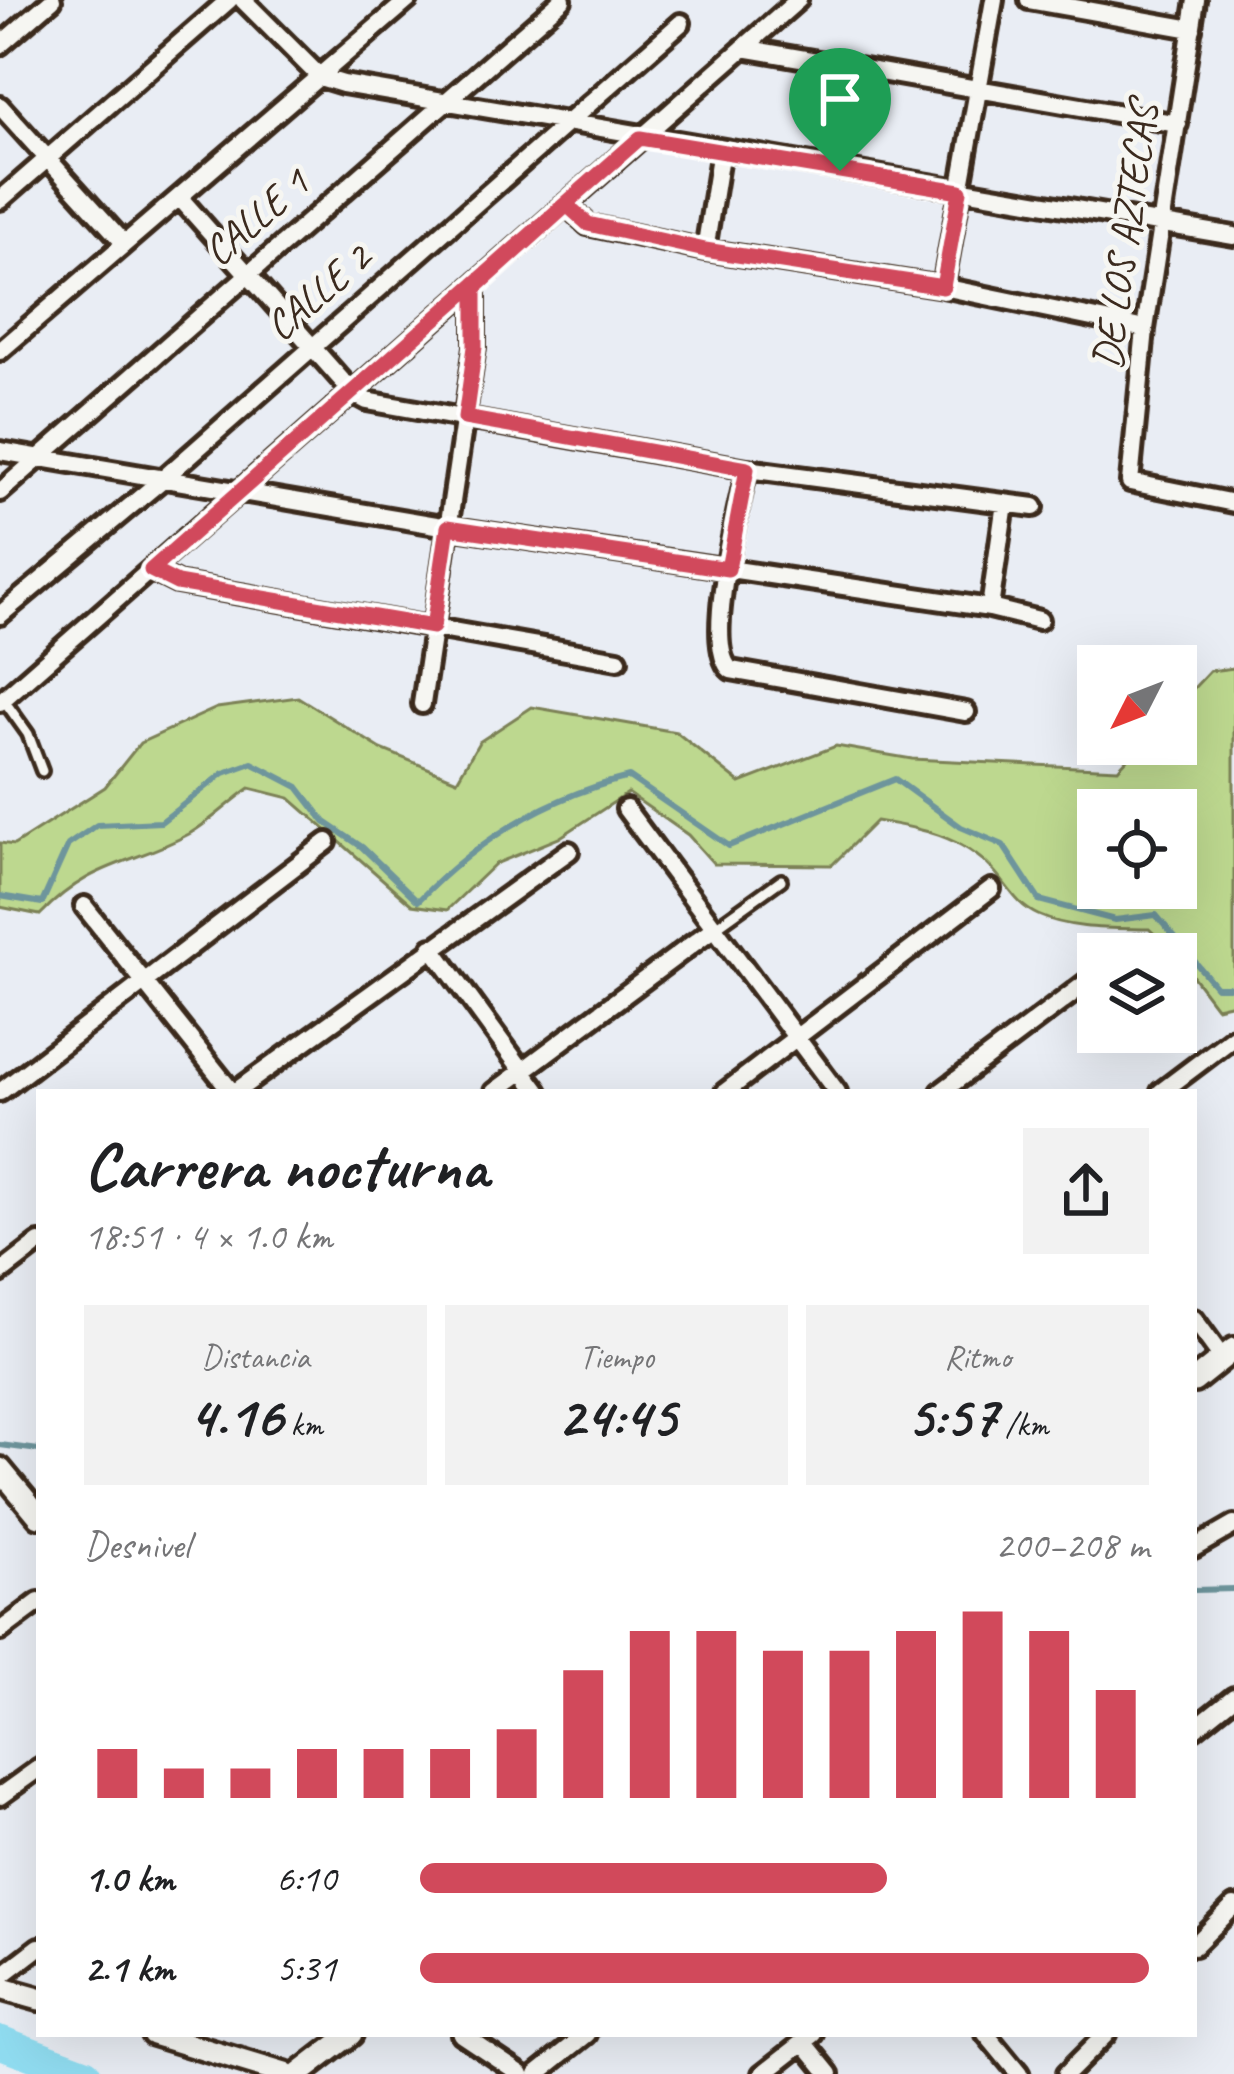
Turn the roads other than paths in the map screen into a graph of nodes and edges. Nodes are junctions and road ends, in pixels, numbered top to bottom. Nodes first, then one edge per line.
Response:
1 (52, 0) edge
2 (229, 0) edge
3 (243, 0) edge
4 (408, 0) edge
5 (562, 0) edge
6 (798, 0) edge
7 (994, 0) edge
8 (1030, 0) edge
9 (1196, 0) edge
10 (681, 23) dead end
11 (1192, 29) junction
12 (0, 45) edge
13 (743, 48) junction
14 (320, 77) junction
15 (978, 91) junction
16 (446, 103) junction
17 (0, 106) edge
18 (1178, 124) junction
19 (568, 125) junction
20 (640, 138) junction
21 (721, 150) junction
22 (47, 159) junction
23 (960, 191) junction
24 (180, 198) junction
25 (0, 200) edge
26 (567, 205) junction
27 (1161, 223) junction
28 (1234, 236) edge
29 (124, 243) junction
30 (705, 250) junction
31 (246, 272) junction
32 (943, 287) junction
33 (475, 288) junction
34 (1145, 328) junction
35 (311, 345) junction
36 (0, 351) edge
37 (354, 394) junction
38 (465, 418) junction
39 (0, 451) edge
40 (35, 461) junction
41 (747, 469) junction
42 (164, 478) junction
43 (247, 490) junction
44 (0, 492) edge
45 (1005, 503) junction
46 (1234, 503) edge
47 (1034, 507) dead end
48 (448, 527) junction
49 (728, 569) junction
50 (151, 570) junction
51 (990, 608) junction
52 (0, 615) edge
53 (1039, 620) dead end
54 (433, 627) junction
55 (618, 660) dead end
56 (1, 701) edge
57 (422, 704) dead end
58 (966, 712) dead end
59 (42, 771) dead end
60 (626, 809) dead end
61 (327, 842) dead end
62 (569, 851) dead end
63 (781, 880) dead end
64 (991, 889) dead end
65 (84, 906) dead end
66 (714, 928) junction
67 (431, 947) junction
68 (143, 980) junction
69 (1077, 990) edge
70 (1234, 1037) edge
71 (796, 1040) junction
72 (523, 1070) junction
73 (232, 1089) edge
74 (238, 1089) edge
75 (498, 1089) edge
76 (536, 1089) edge
77 (729, 1089) edge
78 (835, 1089) edge
79 (945, 1089) edge
80 (1165, 1089) edge
81 (0, 1092) edge
82 (36, 1245) edge
83 (0, 1273) edge
84 (1197, 1322) edge
85 (1228, 1354) edge
86 (1197, 1379) edge
87 (0, 1469) edge
88 (36, 1512) edge
89 (1234, 1525) edge
90 (1197, 1546) edge
91 (36, 1604) edge
92 (0, 1631) edge
93 (1234, 1697) edge
94 (1197, 1727) edge
95 (36, 1770) edge
96 (0, 1796) edge
97 (1234, 1906) edge
98 (1197, 1943) edge
99 (36, 1949) edge
100 (0, 1978) edge
101 (0, 1988) edge
102 (36, 1999) edge
103 (163, 2037) edge
104 (347, 2037) edge
105 (465, 2037) edge
106 (583, 2037) edge
107 (988, 2037) edge
108 (1103, 2037) edge
109 (809, 2038) edge
110 (285, 2074) edge
111 (299, 2074) edge
112 (521, 2074) edge
113 (537, 2074) edge
114 (763, 2074) edge
115 (830, 2074) edge
116 (1019, 2074) edge
117 (1066, 2074) edge

1 - 12 street
2 - 22 street
3 - 14 street
4 - 14 street
5 - 16 street, CALLE 1
6 - 13 street
7 - 15 street
8 - 11 street
9 - 11 street, DE LOS AZTECAS
10 - 19 street, CALLE 2
11 - 18 street, DE LOS AZTECAS
13 - 15 street
13 - 20 street
14 - 16 street
14 - 24 street
15 - 18 street
15 - 23 street
16 - 19 street
16 - 31 street, CALLE 1
17 - 22 street
18 - 27 street, DE LOS AZTECAS
19 - 20 street
19 - 35 street, CALLE 2
20 - 21 street
20 - 26 street
21 - 23 street
21 - 30 street
22 - 25 street
22 - 29 street
23 - 27 street
23 - 32 street
24 - 29 street
24 - 31 street
26 - 30 street
26 - 33 street
27 - 28 street
27 - 34 street, DE LOS AZTECAS
29 - 36 street
30 - 32 street
31 - 35 street
31 - 40 street, CALLE 1
32 - 34 street
33 - 37 street
33 - 38 street
34 - 46 street, DE LOS AZTECAS
35 - 37 street
35 - 42 street, CALLE 2
37 - 38 street
37 - 43 street
38 - 41 street
38 - 48 street
39 - 40 street
40 - 42 street
40 - 44 street, CALLE 1
41 - 45 street
41 - 49 street
42 - 43 street
42 - 52 street, CALLE 2
43 - 48 street
43 - 50 street
45 - 47 street
45 - 51 street
48 - 49 street
48 - 54 street
49 - 51 street
49 - 58 street
50 - 54 street
50 - 56 street
51 - 53 street
54 - 55 street
54 - 57 street
56 - 59 lane
60 - 66 street
61 - 68 street
62 - 67 street
63 - 66 lane
64 - 71 street
65 - 68 street
66 - 71 street
66 - 72 street
67 - 72 street
67 - 74 street
68 - 73 street
68 - 81 street
69 - 79 street
70 - 80 street
71 - 77 street
71 - 78 street
72 - 75 street
72 - 76 street
82 - 83 street
84 - 85 street
85 - 86 street
87 - 88 street
89 - 90 street
91 - 92 street
93 - 94 street
95 - 96 street
97 - 98 street
99 - 100 street
101 - 102 street
103 - 110 street
104 - 111 street
105 - 112 street
106 - 113 street
107 - 116 street
108 - 117 street
109 - 114 street
109 - 115 street

